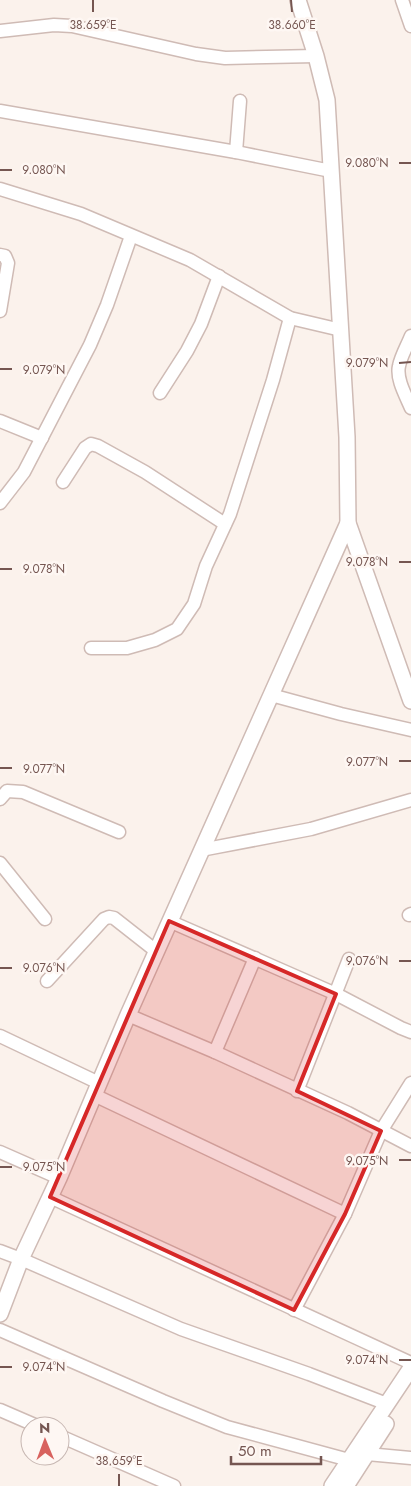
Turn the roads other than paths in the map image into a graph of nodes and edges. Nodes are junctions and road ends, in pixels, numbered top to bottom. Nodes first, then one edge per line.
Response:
1 (298, 0) edge
2 (402, 0) edge
3 (411, 26) edge
4 (0, 31) edge
5 (316, 56) junction
6 (240, 101) dead end
7 (0, 111) edge
8 (236, 152) junction
9 (331, 171) junction
10 (0, 189) edge
11 (131, 236) junction
12 (0, 255) edge
13 (219, 276) junction
14 (0, 311) edge
15 (290, 318) junction
16 (341, 330) junction
17 (411, 336) edge
18 (160, 393) dead end
19 (411, 408) edge
20 (0, 421) edge
21 (42, 438) junction
22 (63, 482) dead end
23 (0, 503) edge
24 (348, 523) junction
25 (225, 524) junction
26 (91, 648) dead end
27 (271, 695) junction
28 (411, 701) edge
29 (411, 730) edge
30 (0, 800) edge
31 (411, 800) edge
32 (119, 832) dead end
33 (201, 850) junction
34 (0, 863) edge
35 (45, 919) dead end
36 (169, 921) junction
37 (156, 951) junction
38 (255, 958) junction
39 (349, 959) dead end
40 (47, 981) dead end
41 (336, 994) junction
42 (128, 1015) junction
43 (411, 1032) edge
44 (0, 1036) edge
45 (215, 1052) junction
46 (411, 1083) edge
47 (96, 1089) junction
48 (297, 1090) junction
49 (381, 1131) junction
50 (411, 1146) edge
51 (0, 1152) edge
52 (59, 1178) junction
53 (50, 1197) junction
54 (345, 1214) junction
55 (0, 1251) edge
56 (21, 1258) junction
57 (294, 1310) junction
58 (0, 1314) edge
59 (0, 1330) edge
60 (411, 1364) edge
61 (411, 1368) edge
62 (411, 1384) edge
63 (387, 1404) junction
64 (0, 1410) edge
65 (20, 1419) edge
66 (70, 1440) edge
67 (367, 1454) junction
68 (411, 1458) edge
69 (349, 1460) junction
70 (174, 1486) edge
71 (332, 1486) edge
72 (346, 1486) edge

1 - 5 street
2 - 3 street
4 - 5 street
5 - 9 street
6 - 8 street
7 - 8 street
8 - 9 street
9 - 16 street
10 - 11 street
11 - 13 street
11 - 21 street
12 - 14 street
13 - 15 street
13 - 18 street
15 - 16 street
15 - 25 street
16 - 24 street
17 - 19 street
20 - 21 street
21 - 23 street
22 - 25 street
24 - 27 street
24 - 28 street
25 - 26 street
27 - 29 street
27 - 33 street
30 - 32 street
31 - 33 street
33 - 36 street
34 - 35 street
36 - 37 street
36 - 38 street
37 - 40 street
37 - 42 street
38 - 41 street
38 - 45 street
39 - 41 street
41 - 43 street
41 - 48 street
42 - 45 street
42 - 47 street
44 - 47 street
45 - 48 street
46 - 49 street
47 - 52 street
47 - 54 street
48 - 49 street
49 - 50 street
49 - 54 street
51 - 52 street
52 - 53 street
53 - 56 street
53 - 57 street
54 - 57 street
55 - 56 street
56 - 58 street
56 - 63 street
57 - 60 street
59 - 69 street
61 - 63 street
62 - 67 street
63 - 69 street
64 - 65 street
66 - 70 street
67 - 68 street
67 - 72 street
69 - 71 street

